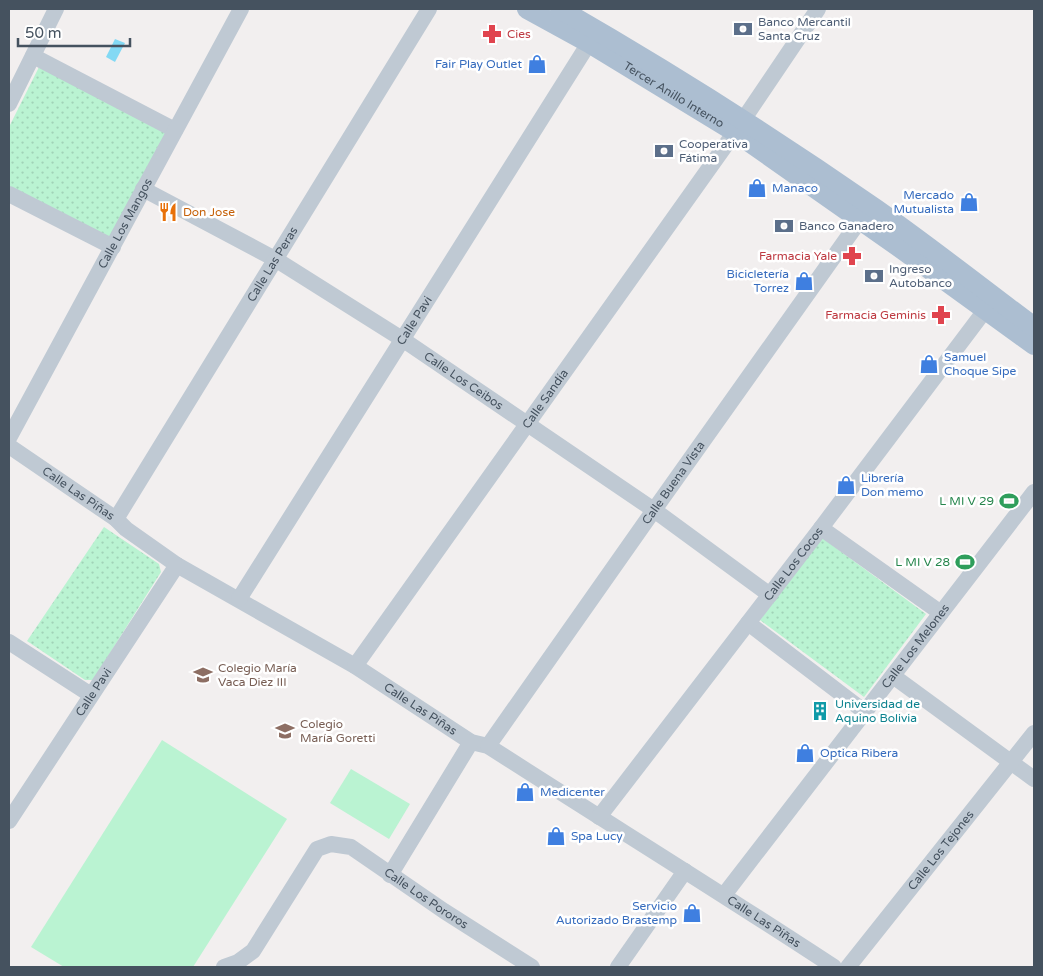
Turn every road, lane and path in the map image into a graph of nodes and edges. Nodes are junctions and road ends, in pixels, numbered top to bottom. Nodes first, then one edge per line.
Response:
1 (56, 9) edge
2 (241, 9) edge
3 (429, 9) edge
4 (527, 9) edge
5 (560, 9) edge
6 (818, 9) edge
7 (589, 43) junction
8 (33, 56) junction
9 (9, 104) edge
10 (739, 126) junction
11 (175, 130) junction
12 (144, 189) junction
13 (9, 194) edge
14 (860, 220) junction
15 (112, 246) junction
16 (276, 259) junction
17 (986, 309) junction
18 (1034, 327) edge
19 (402, 339) junction
20 (1034, 346) edge
21 (528, 423) junction
22 (9, 438) edge
23 (9, 446) edge
24 (1034, 492) edge
25 (654, 510) junction
26 (116, 519) junction
27 (821, 528) junction
28 (177, 564) junction
29 (770, 594) junction
30 (239, 599) junction
31 (941, 613) junction
32 (748, 623) junction
33 (9, 642) edge
34 (355, 666) junction
35 (893, 676) junction
36 (91, 695) junction
37 (865, 712) junction
38 (1034, 733) edge
39 (471, 742) junction
40 (488, 746) junction
41 (1011, 762) junction
42 (1034, 779) edge
43 (599, 817) junction
44 (9, 821) edge
45 (685, 871) junction
46 (390, 875) junction
47 (724, 895) junction
48 (236, 965) edge
49 (532, 967) edge
50 (618, 967) edge
51 (834, 967) edge
52 (848, 967) edge

1 - 8 street
2 - 11 street, Calle Los Mangos
3 - 16 street, Calle Las Peras
4 - 7 main road, Tercer Anillo Interno
5 - 10 main road, Tercer Anillo Interno
6 - 10 street, Calle Sandía
7 - 10 main road, Tercer Anillo Interno
7 - 19 street, Calle Pavi
8 - 9 street
8 - 11 street
10 - 14 main road, Tercer Anillo Interno
10 - 18 main road, Tercer Anillo Interno
10 - 21 street, Calle Sandía
11 - 12 street, Calle Los Mangos
12 - 15 street, Calle Los Mangos
12 - 16 street, Calle Los Ceibos
13 - 15 street
14 - 17 main road, Tercer Anillo Interno
14 - 25 street, Calle Buena Vista
15 - 22 street, Calle Los Mangos
16 - 19 street, Calle Los Ceibos
16 - 26 street, Calle Las Peras
17 - 20 main road, Tercer Anillo Interno
17 - 27 street, Calle Los Cocos
19 - 21 street, Calle Los Ceibos
19 - 30 street, Calle Pavi
21 - 25 street, Calle Los Ceibos
21 - 34 street, Calle Sandía
23 - 26 street, Calle Las Piñas
24 - 31 street, Calle Los Melones
25 - 29 street, Calle Los Ceibos
25 - 40 street, Calle Buena Vista
26 - 28 street, Calle Las Piñas
27 - 29 street, Calle Los Cocos
27 - 31 street
28 - 30 street, Calle Las Piñas
28 - 36 street, Calle Pavi
29 - 32 street, Calle Los Cocos
30 - 34 street, Calle Las Piñas
31 - 35 street, Calle Los Melones
32 - 37 street
32 - 43 street, Calle Los Cocos
33 - 36 street
34 - 39 street, Calle Las Piñas
35 - 37 street, Calle Los Melones
35 - 41 street
36 - 44 street, Calle Pavi
37 - 47 street, Calle Los Melones
38 - 41 street, Calle Los Tejones
39 - 40 street, Calle Las Piñas
39 - 46 street
40 - 43 street, Calle Las Piñas
41 - 42 street
41 - 52 street, Calle Los Tejones
43 - 45 street, Calle Las Piñas
45 - 47 street, Calle Las Piñas
45 - 50 street
46 - 48 street, Calle Los Pororos
46 - 49 street, Calle Los Pororos
47 - 51 street, Calle Las Piñas

